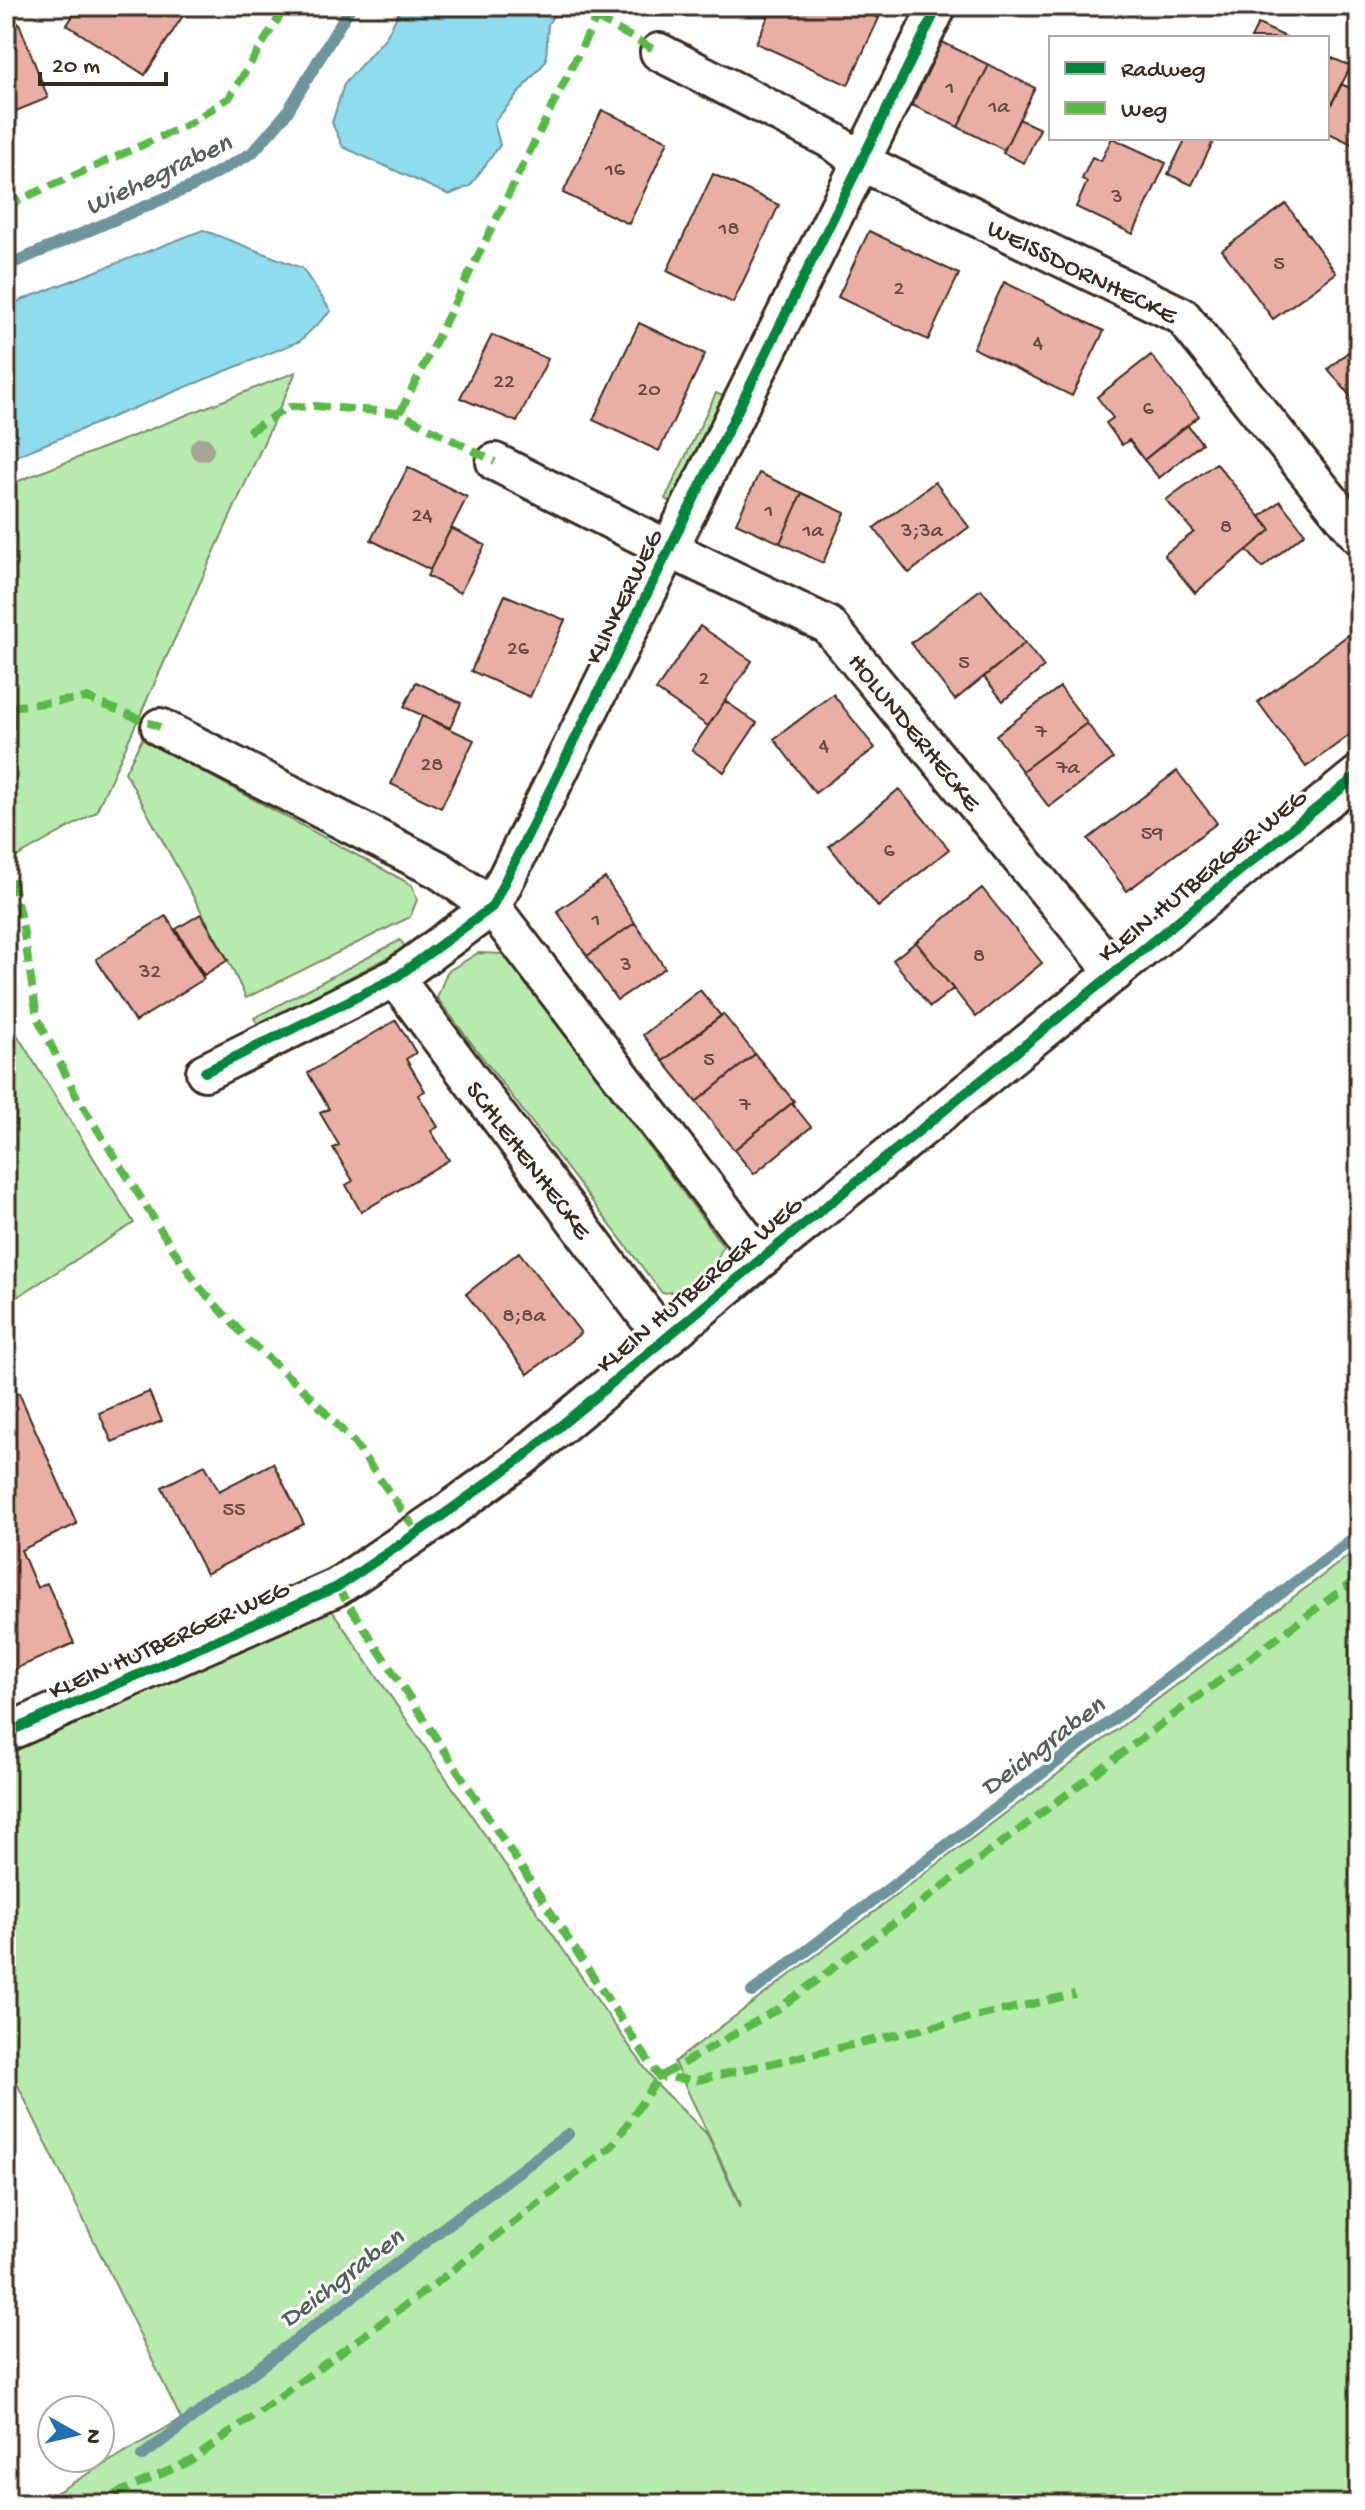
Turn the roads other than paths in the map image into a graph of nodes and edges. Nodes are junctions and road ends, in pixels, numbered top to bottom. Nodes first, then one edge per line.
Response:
1 (938, 6) edge
2 (659, 52) dead end
3 (861, 162) junction
4 (495, 462) dead end
5 (1359, 536) edge
6 (670, 548) junction
7 (160, 727) dead end
8 (1359, 774) edge
9 (492, 907) junction
10 (1115, 973) junction
11 (395, 978) junction
12 (205, 1072) dead end
13 (761, 1259) junction
14 (664, 1339) junction
15 (6, 1733) edge

1 - 3 street, KLINKERWEG
2 - 3 street
3 - 5 street, WEISSDORNHECKE
3 - 6 street, KLINKERWEG
4 - 6 street, KLINKERWEG
6 - 9 street, KLINKERWEG
6 - 10 street, HOLUNDERHECKE
7 - 9 street
8 - 10 street, KLEIN HUTBERGER WEG
9 - 11 street, KLINKERWEG
9 - 13 street
10 - 13 street, KLEIN HUTBERGER WEG
11 - 12 street, KLINKERWEG
11 - 14 street, SCHLEHENHECKE
13 - 14 street, KLEIN HUTBERGER WEG
14 - 15 street, KLEIN HUTBERGER WEG

